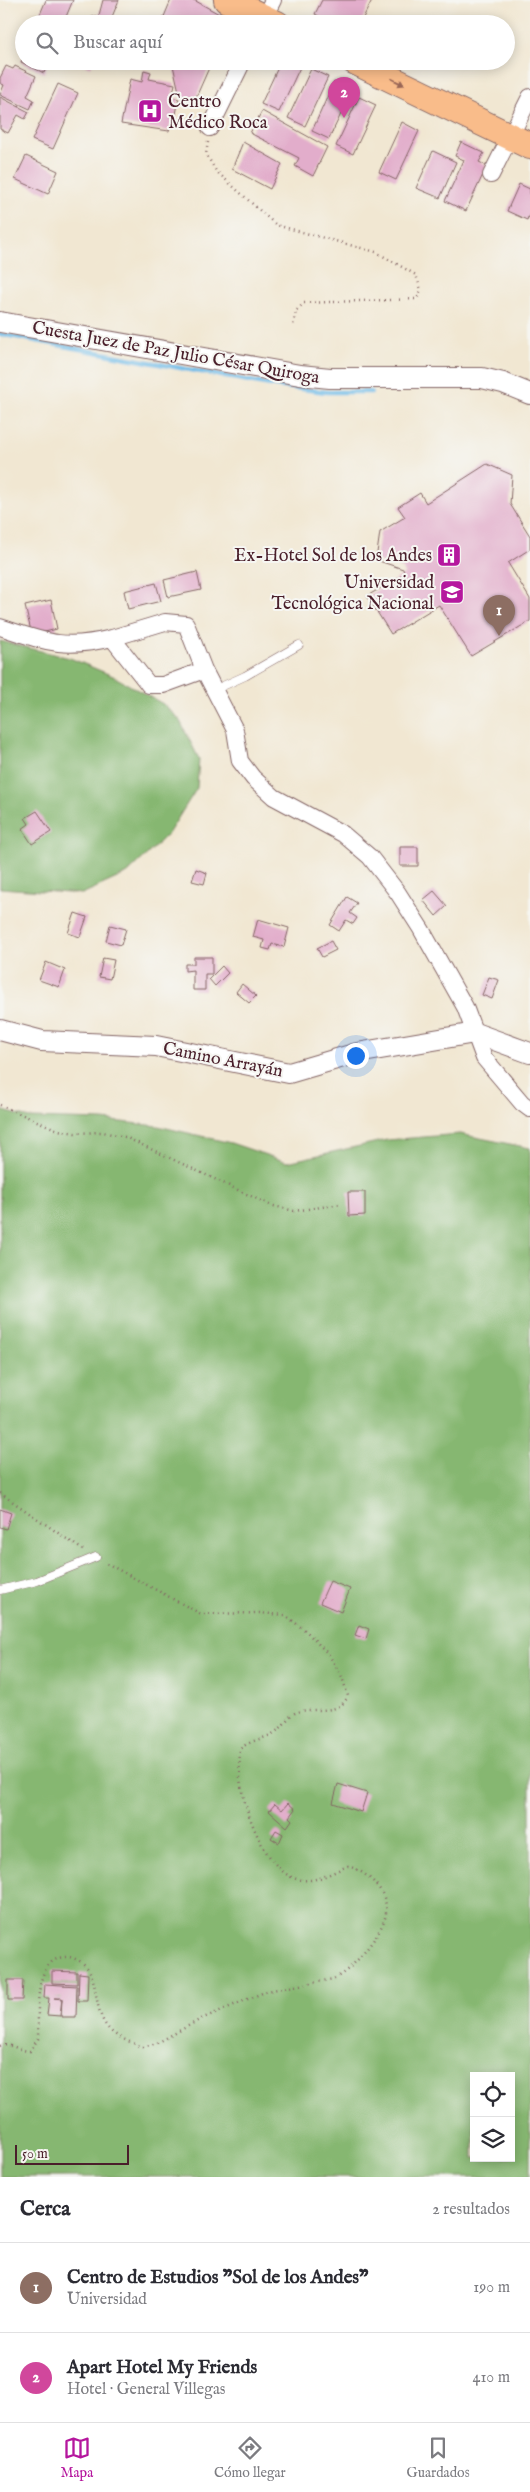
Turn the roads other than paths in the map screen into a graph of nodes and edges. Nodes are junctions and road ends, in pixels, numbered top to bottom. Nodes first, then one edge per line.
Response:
1 (228, 0) edge
2 (266, 15) edge
3 (239, 70) edge
4 (373, 70) edge
5 (530, 97) edge
6 (210, 128) road end
7 (520, 141) edge
8 (491, 175) dead end
9 (0, 322) edge
10 (530, 394) edge
11 (0, 627) edge
12 (112, 638) junction
13 (299, 645) dead end
14 (204, 670) junction
15 (216, 689) junction
16 (0, 1030) edge
17 (474, 1034) junction
18 (530, 1053) edge
19 (530, 1109) edge
20 (96, 1557) road end
21 (0, 1590) edge

1 - 2 main road
3 - 6 street
4 -> 7 main road
5 - 7 street
7 - 8 street
9 - 10 street, Cuesta Juez de Paz Julio César Quiroga
11 - 12 street
12 - 14 street
12 - 14 street
13 - 15 lane
14 - 15 street
15 - 17 street
16 - 17 street, Camino Arrayán
17 - 18 street, Camino Arrayán
17 - 19 street
20 - 21 lane

